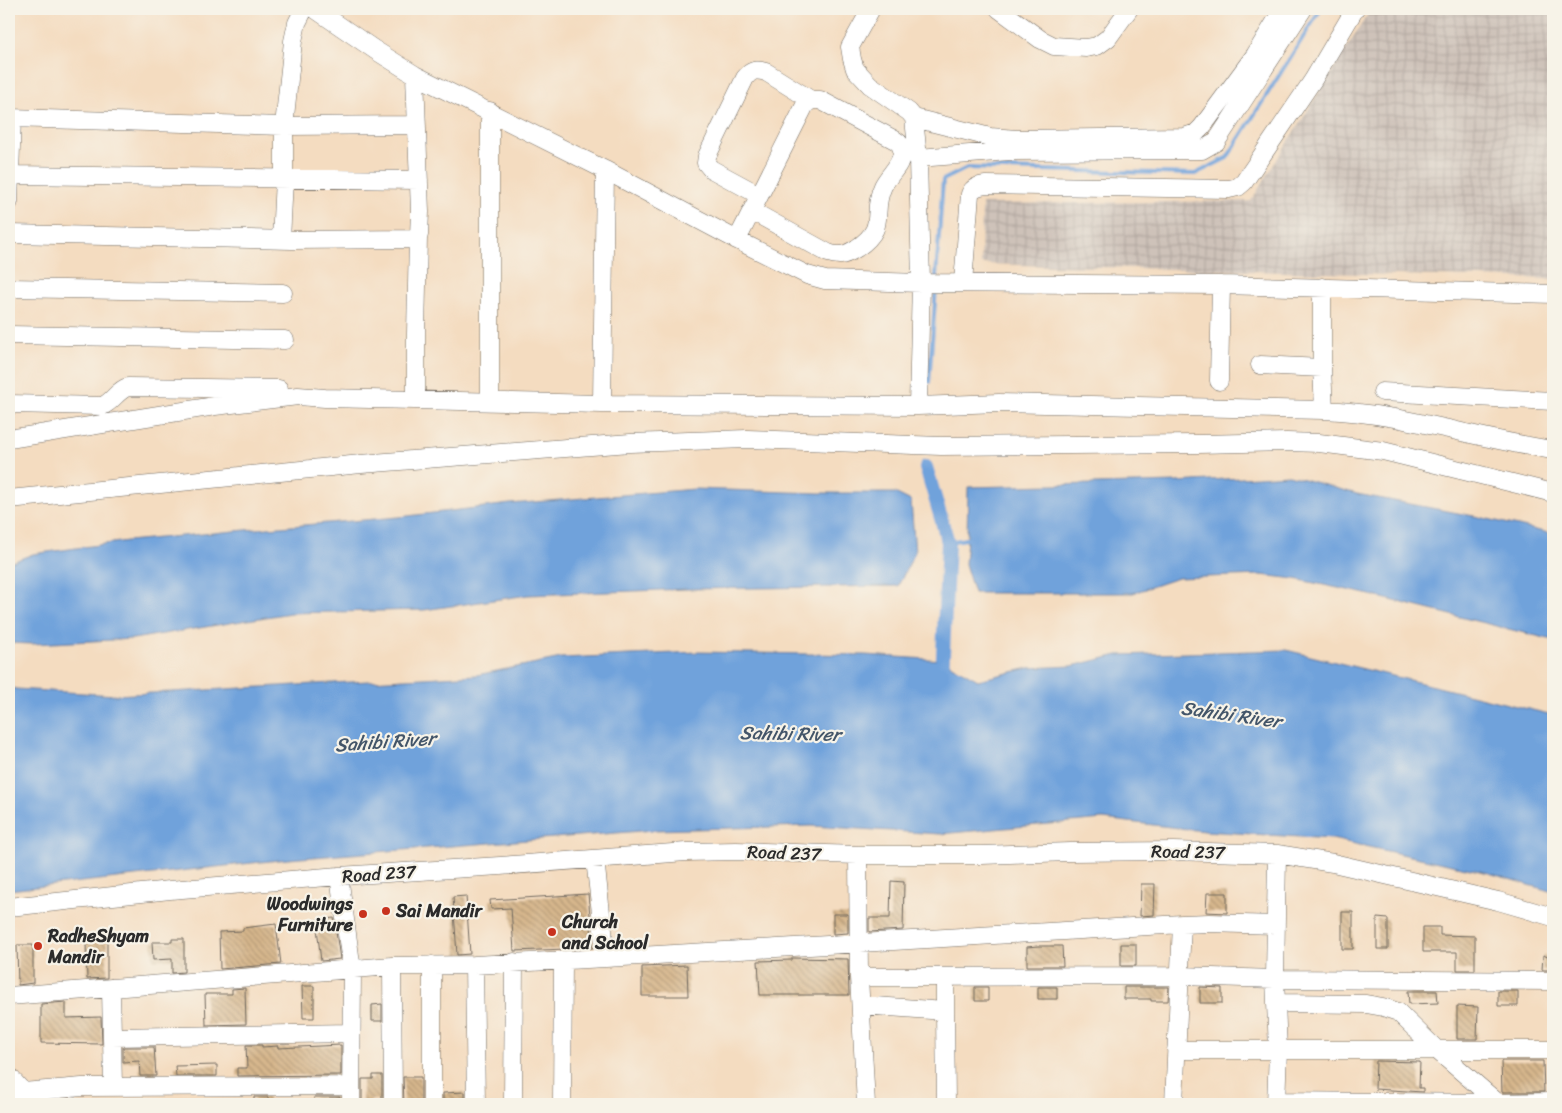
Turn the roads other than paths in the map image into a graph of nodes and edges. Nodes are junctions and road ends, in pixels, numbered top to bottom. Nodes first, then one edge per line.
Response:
1 (304, 9) edge
2 (316, 9) edge
3 (871, 9) edge
4 (999, 9) edge
5 (1129, 9) edge
6 (1282, 9) edge
7 (1303, 9) edge
8 (1356, 9) edge
9 (415, 75) junction
10 (811, 100) junction
11 (490, 111) junction
12 (10, 118) edge
13 (914, 118) junction
14 (417, 125) junction
15 (284, 126) junction
16 (918, 158) junction
17 (605, 170) junction
18 (9, 176) edge
19 (284, 179) junction
20 (419, 180) junction
21 (9, 202) edge
22 (755, 203) junction
23 (9, 234) edge
24 (418, 237) junction
25 (280, 240) junction
26 (737, 240) junction
27 (927, 283) junction
28 (958, 283) junction
29 (1222, 285) junction
30 (1322, 287) junction
31 (9, 288) edge
32 (283, 292) dead end
33 (1553, 294) edge
34 (9, 335) edge
35 (285, 340) dead end
36 (1260, 365) dead end
37 (1322, 368) junction
38 (1219, 382) dead end
39 (1382, 392) dead end
40 (298, 396) junction
41 (416, 400) junction
42 (1553, 401) edge
43 (490, 402) junction
44 (9, 404) edge
45 (602, 404) junction
46 (918, 406) junction
47 (1324, 410) junction
48 (9, 439) edge
49 (1553, 450) edge
50 (1553, 493) edge
51 (9, 499) edge
52 (1277, 854) junction
53 (858, 855) junction
54 (595, 859) junction
55 (339, 876) junction
56 (9, 907) edge
57 (1553, 917) edge
58 (1182, 924) junction
59 (1276, 925) junction
60 (858, 944) junction
61 (606, 958) junction
62 (563, 960) junction
63 (514, 962) junction
64 (432, 965) junction
65 (474, 965) junction
66 (392, 966) junction
67 (352, 970) junction
68 (1181, 976) junction
69 (859, 977) junction
70 (945, 977) junction
71 (1276, 979) junction
72 (1553, 981) edge
73 (111, 988) junction
74 (9, 996) edge
75 (1276, 1004) junction
76 (861, 1006) junction
77 (945, 1011) junction
78 (351, 1033) junction
79 (112, 1037) junction
80 (1176, 1050) junction
81 (1278, 1050) junction
82 (1553, 1050) edge
83 (1438, 1051) junction
84 (9, 1076) edge
85 (352, 1086) junction
86 (113, 1087) junction
87 (29, 1098) edge
88 (1553, 1102) edge
89 (1276, 1103) edge
90 (9, 1104) edge
91 (352, 1104) edge
92 (393, 1104) edge
93 (432, 1104) edge
94 (476, 1104) edge
95 (514, 1104) edge
96 (562, 1104) edge
97 (866, 1104) edge
98 (946, 1104) edge
99 (1174, 1104) edge
100 (1498, 1104) edge

1 - 15 street
2 - 9 street
3 - 13 street
4 - 5 street
6 - 13 street
7 - 16 street
8 - 28 street
9 - 11 street
9 - 14 street
10 - 22 street
10 - 22 street
10 - 22 street
11 - 17 street
11 - 43 street
12 - 15 street
12 - 18 street
13 - 16 street
14 - 15 street
14 - 20 street
15 - 19 street
16 - 27 street
17 - 26 street
17 - 45 street
18 - 19 street
18 - 21 street
19 - 20 street
19 - 25 street
20 - 24 street
22 - 26 street
23 - 25 street
24 - 25 street
24 - 41 street
26 - 27 street
27 - 28 street
27 - 46 street
28 - 29 street
29 - 30 street
29 - 38 street
30 - 33 street
30 - 37 street
31 - 32 street
34 - 35 street
36 - 37 street
37 - 47 street
39 - 42 street
40 - 41 street
40 - 44 street
40 - 48 street
41 - 43 street
43 - 45 street
45 - 46 street
46 - 47 street
47 - 49 street
50 - 51 street
52 - 53 street, Road 237
52 - 57 street, Road 237
52 - 59 street
53 - 54 street, Road 237
53 - 60 street
54 - 55 street, Road 237
54 - 61 street
55 - 56 street, Road 237
55 - 67 street
58 - 59 street
58 - 60 street
58 - 68 street
59 - 71 street
60 - 61 street
60 - 69 street
61 - 62 street
62 - 63 street
62 - 96 street
63 - 65 street
63 - 95 street
64 - 65 street
64 - 66 street
64 - 93 street
65 - 94 street
66 - 67 street
66 - 92 street
67 - 73 street
67 - 78 street
68 - 70 street
68 - 71 street
68 - 80 street
69 - 70 street
69 - 76 street
70 - 77 street
71 - 72 street
71 - 75 street
73 - 74 street
73 - 79 street
75 - 81 street
75 - 83 street
76 - 77 street
76 - 97 street
77 - 98 street
78 - 79 street
78 - 85 street
79 - 86 street
80 - 81 street
80 - 99 street
81 - 83 street
81 - 89 street
82 - 83 street
83 - 100 street
84 - 87 street
85 - 86 street
85 - 91 street
86 - 87 street
87 - 90 street
88 - 100 street
89 - 100 street

